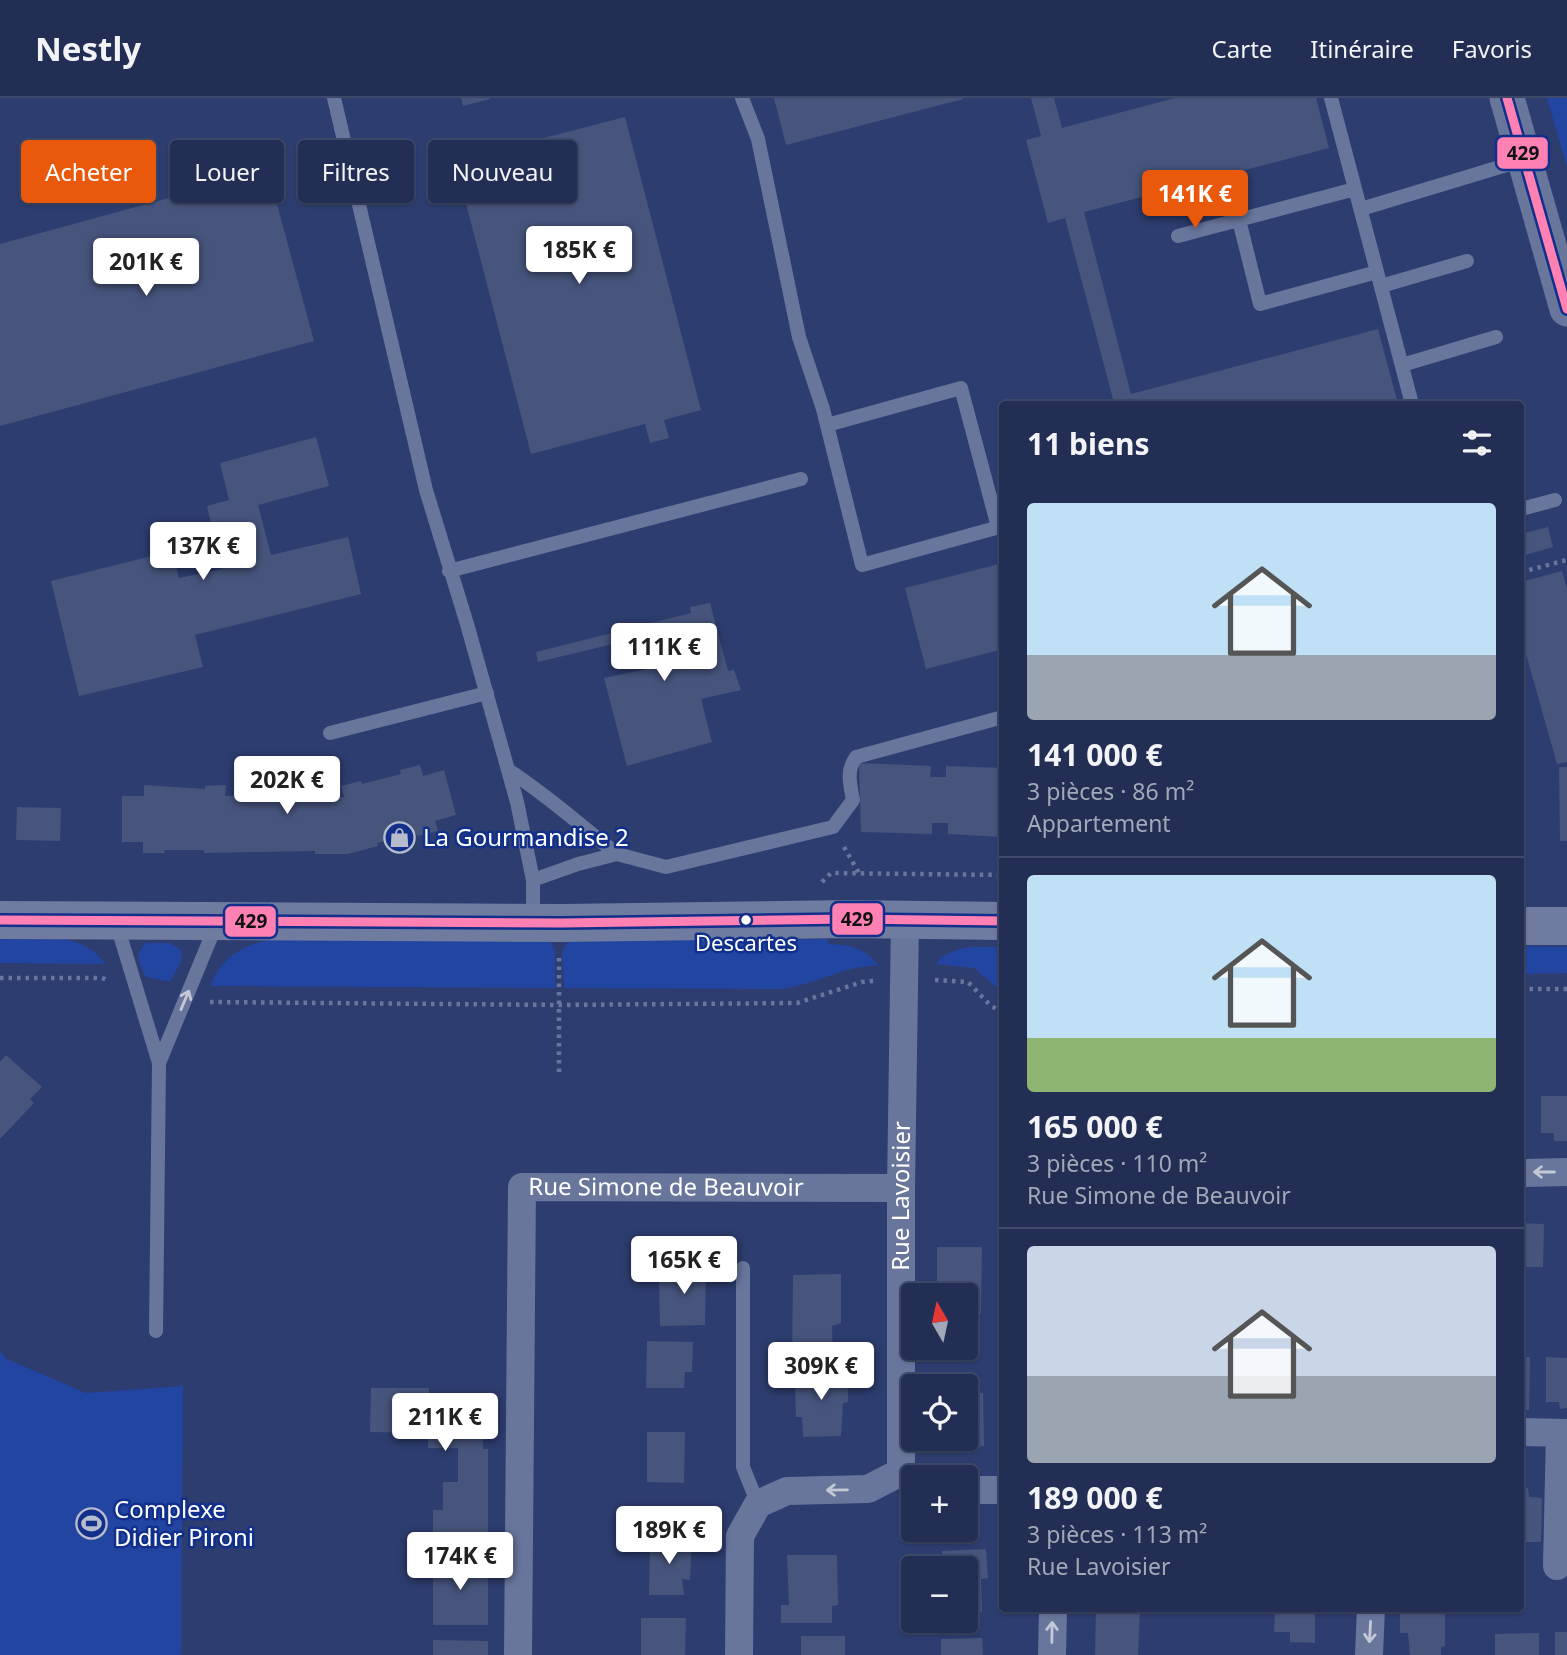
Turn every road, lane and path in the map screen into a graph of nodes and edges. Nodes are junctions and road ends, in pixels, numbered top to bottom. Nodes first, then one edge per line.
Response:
1 (334, 98) edge
2 (742, 98) edge
3 (1331, 98) edge
4 (1507, 98) edge
5 (1525, 160) junction
6 (1355, 189) junction
7 (1361, 209) junction
8 (1239, 220) junction
9 (1178, 236) dead end
10 (1467, 261) dead end
11 (1379, 279) junction
12 (1567, 309) edge
13 (1496, 337) dead end
14 (1402, 365) junction
15 (1411, 401) edge
16 (827, 425) junction
17 (801, 479) dead end
18 (1555, 500) dead end
19 (1524, 508) edge
20 (999, 522) edge
21 (999, 526) edge
22 (1567, 560) edge
23 (450, 571) junction
24 (1524, 571) edge
25 (487, 693) junction
26 (999, 718) edge
27 (330, 733) dead end
28 (508, 770) junction
29 (617, 854) junction
30 (533, 880) junction
31 (0, 920) edge
32 (905, 920) junction
33 (115, 921) junction
34 (533, 921) junction
35 (999, 921) edge
36 (217, 922) junction
37 (1524, 926) edge
38 (1567, 926) edge
39 (0, 978) edge
40 (905, 980) junction
41 (136, 989) junction
42 (1524, 989) edge
43 (1567, 989) edge
44 (185, 999) junction
45 (999, 1010) edge
46 (560, 1023) dead end
47 (159, 1063) junction
48 (559, 1073) dead end
49 (1524, 1172) edge
50 (1567, 1172) edge
51 (901, 1188) junction
52 (743, 1268) dead end
53 (156, 1331) dead end
54 (1524, 1432) edge
55 (1564, 1433) edge
56 (907, 1465) edge
57 (901, 1478) edge
58 (978, 1490) edge
59 (999, 1490) edge
60 (758, 1504) junction
61 (1557, 1566) dead end
62 (1053, 1612) edge
63 (1371, 1612) edge
64 (518, 1655) edge
65 (739, 1655) edge
66 (1052, 1655) edge
67 (1369, 1655) edge

1 - 23 lane
2 - 16 lane
3 - 6 lane
4 - 5 street
5 - 7 lane
5 - 12 street
6 - 7 lane
6 - 8 lane
7 - 11 lane
8 - 9 lane
8 - 11 lane
10 - 11 lane
11 - 14 lane
13 - 14 lane
14 - 15 lane
16 - 20 lane
16 - 21 lane
17 - 23 lane
18 - 19 lane
22 - 24 path
23 - 25 lane
25 - 27 lane
25 - 28 lane
26 - 29 lane
28 - 29 lane
28 - 30 lane
29 - 30 lane
30 - 34 lane
31 - 33 main road
32 - 34 main road
32 - 35 main road
32 - 40 street, Rue Lavoisier
33 - 36 main road
33 - 41 lane
34 - 36 main road
36 - 44 lane
37 - 38 main road
39 - 41 path
40 - 44 path
40 - 45 path
40 - 51 street, Rue Lavoisier
41 - 47 lane
42 - 43 path
47 -> 44 lane
46 - 48 path
47 - 53 lane
50 -> 49 street
51 - 56 street, Rue Lavoisier
51 - 64 street, Rue Simone de Beauvoir
52 - 60 lane
54 - 55 street
55 - 61 street
57 -> 60 street, Rue Lavoisier
58 - 59 street
60 - 65 street
66 -> 62 street
63 -> 67 street

